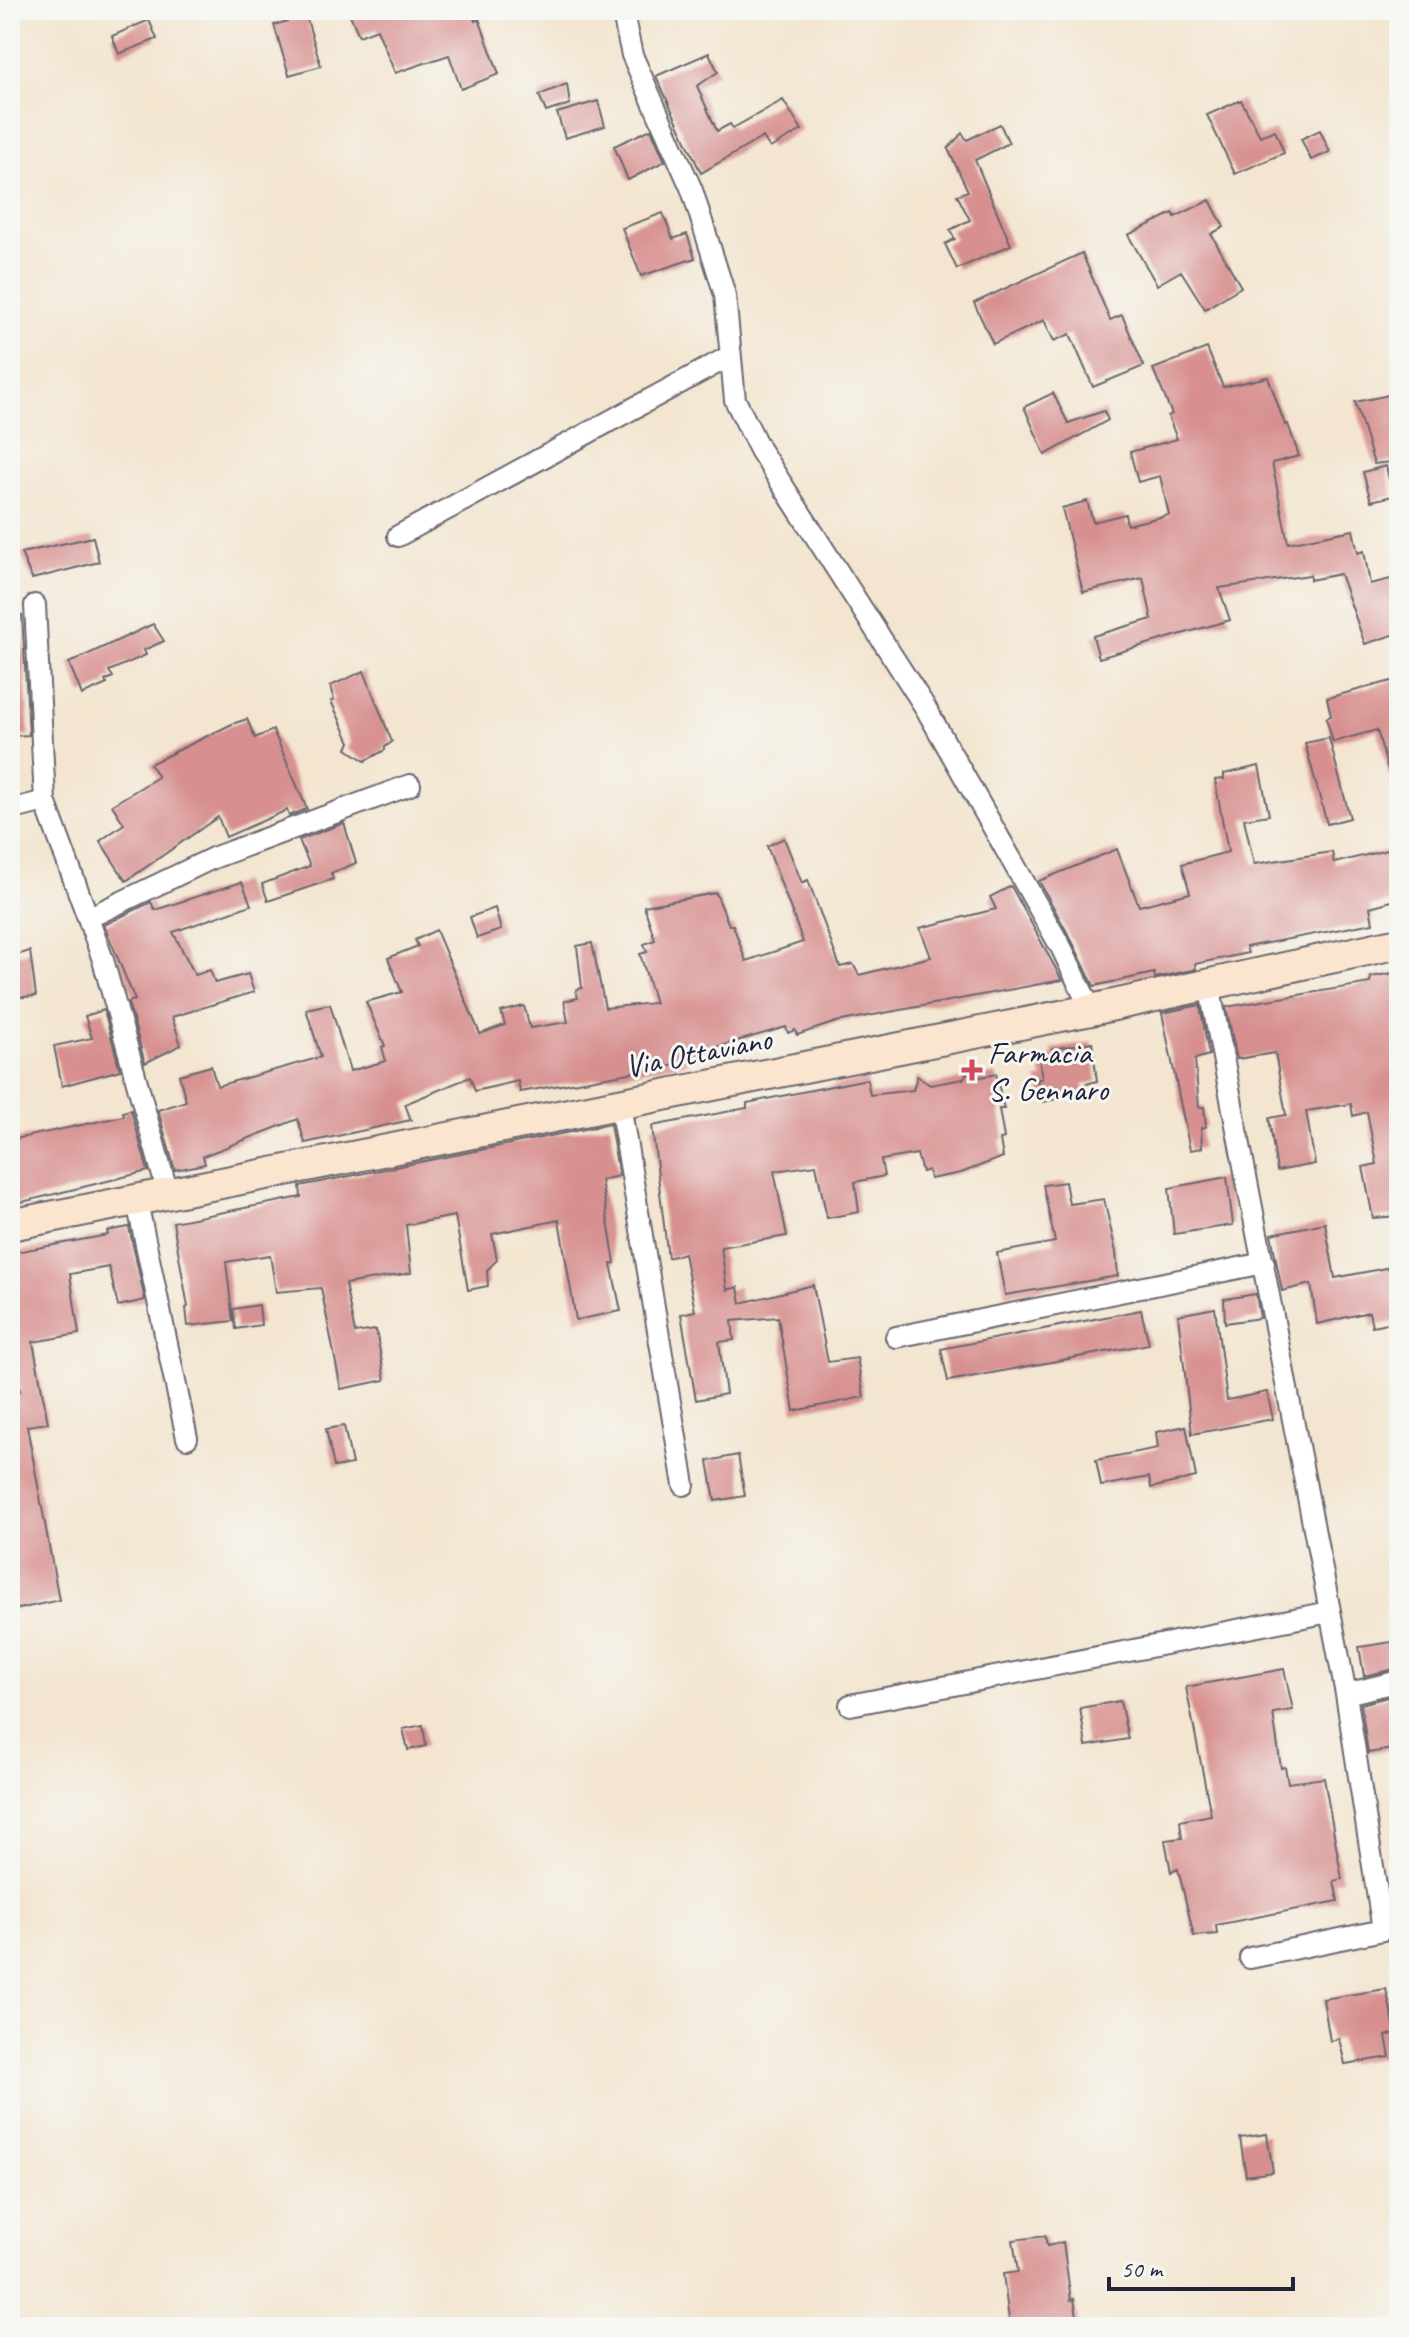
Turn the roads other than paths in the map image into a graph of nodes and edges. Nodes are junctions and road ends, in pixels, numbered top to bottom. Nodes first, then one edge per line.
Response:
1 (622, 10) edge
2 (730, 356) junction
3 (398, 536) dead end
4 (35, 605) dead end
5 (410, 785) dead end
6 (45, 801) junction
7 (10, 810) edge
8 (88, 918) junction
9 (1399, 943) edge
10 (1209, 985) junction
11 (1091, 1010) junction
12 (620, 1105) junction
13 (168, 1194) junction
14 (137, 1202) junction
15 (10, 1225) edge
16 (1264, 1263) junction
17 (896, 1337) dead end
18 (187, 1438) dead end
19 (684, 1485) dead end
20 (1330, 1612) junction
21 (1399, 1681) edge
22 (1346, 1694) junction
23 (850, 1705) dead end
24 (1250, 1958) dead end

1 - 2 street
2 - 3 street
2 - 11 street
4 - 6 street
5 - 8 street
6 - 7 street
6 - 8 street
8 - 13 street
9 - 10 main road, Via Ottaviano
10 - 11 main road, Via Ottaviano
10 - 16 street
11 - 12 main road, Via Ottaviano
12 - 13 main road, Via Ottaviano
12 - 19 street
13 - 14 main road, Via Ottaviano
14 - 15 main road, Via Ottaviano
14 - 18 street
16 - 17 street
16 - 20 street
20 - 22 street
20 - 23 street
21 - 22 street
22 - 24 street

